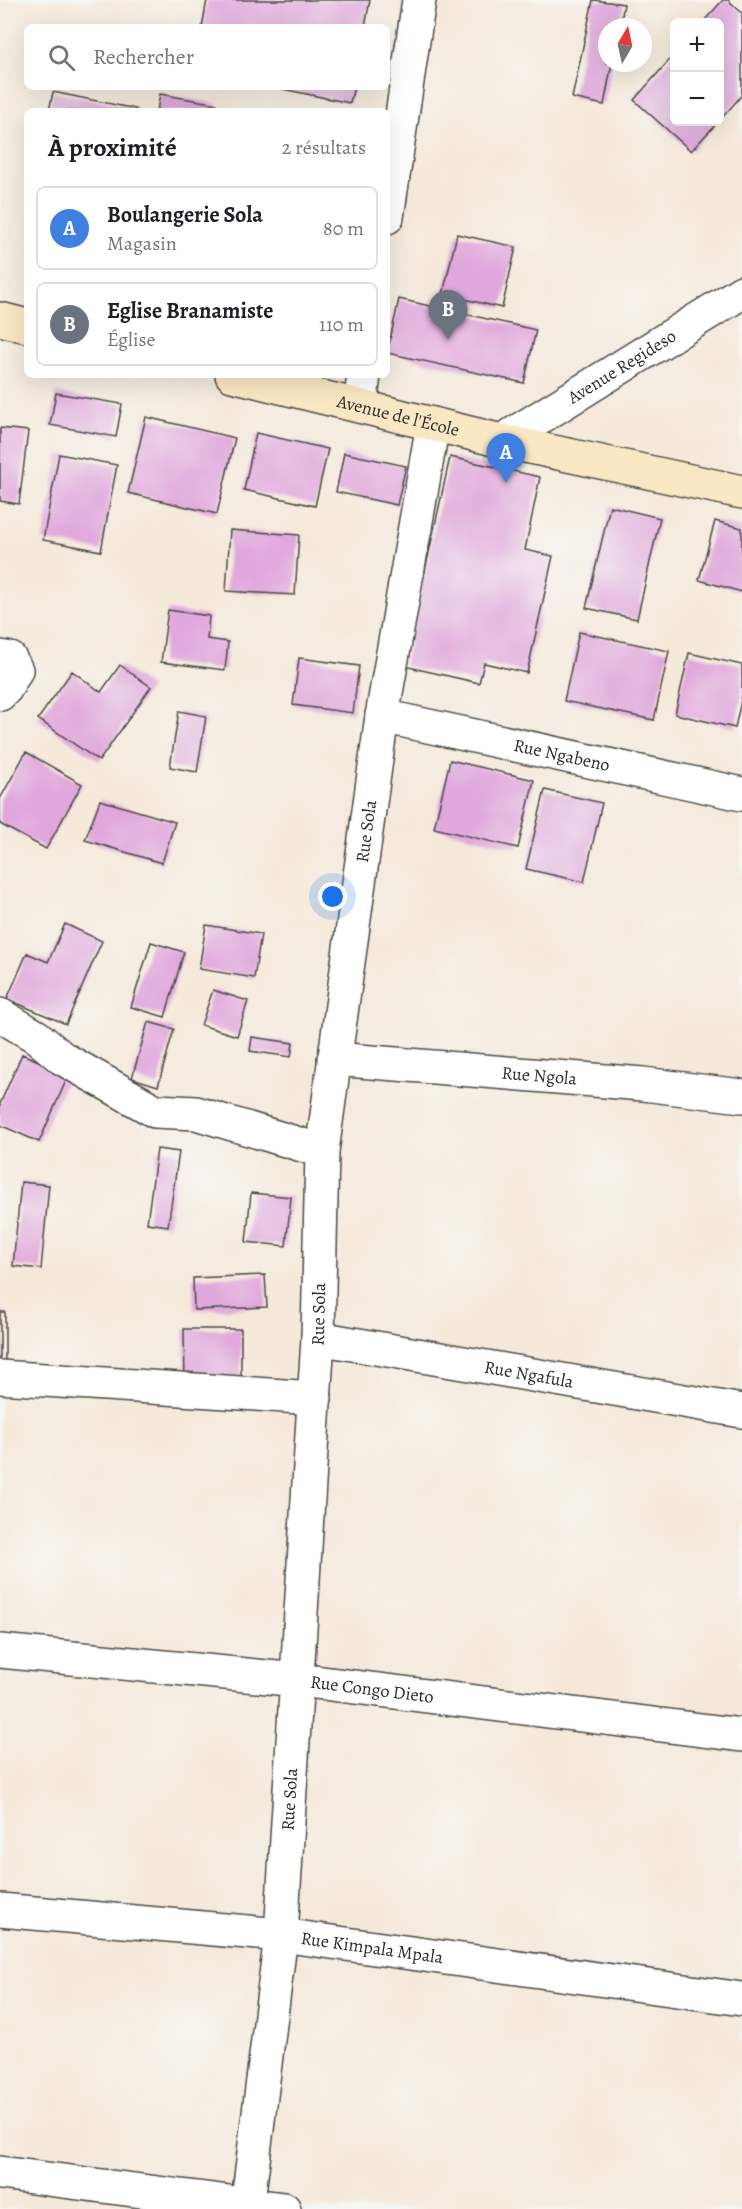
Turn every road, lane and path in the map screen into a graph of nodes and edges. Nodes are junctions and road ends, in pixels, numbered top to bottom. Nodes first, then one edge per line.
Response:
1 (419, 0) edge
2 (390, 197) edge
3 (742, 292) edge
4 (0, 319) edge
5 (24, 325) edge
6 (258, 378) edge
7 (362, 390) edge
8 (433, 424) junction
9 (502, 441) junction
10 (742, 492) edge
11 (0, 657) edge
12 (0, 694) edge
13 (382, 716) junction
14 (742, 794) edge
15 (0, 1015) edge
16 (334, 1059) junction
17 (742, 1096) edge
18 (322, 1151) junction
19 (318, 1338) junction
20 (0, 1377) edge
21 (315, 1398) junction
22 (742, 1411) edge
23 (0, 1651) edge
24 (298, 1680) junction
25 (742, 1735) edge
26 (0, 1910) edge
27 (281, 1935) junction
28 (742, 1999) edge
29 (0, 2173) edge
30 (247, 2206) edge
31 (284, 2209) edge

1 - 2 street
3 - 9 street, Avenue Regideso
4 - 5 main road
6 - 7 main road, Avenue de l'École
7 - 8 main road, Avenue de l'École
8 - 9 main road, Avenue de l'École
8 - 13 street, Rue Sola
9 - 10 main road, Avenue de l'École
11 - 12 street
13 - 14 street, Rue Ngabeno
13 - 16 street, Rue Sola
15 - 18 street
16 - 17 street, Rue Ngola
16 - 18 street, Rue Sola
18 - 19 street, Rue Sola
19 - 21 street, Rue Sola
19 - 22 street, Rue Ngafula
20 - 21 street
21 - 24 street, Rue Sola
23 - 24 street, Rue Congo Dieto
24 - 25 street, Rue Congo Dieto
24 - 27 street, Rue Sola
26 - 27 street, Rue Kimpala Mpala
27 - 28 street, Rue Kimpala Mpala
27 - 30 street, Rue Sola
29 - 30 street
30 - 31 street

